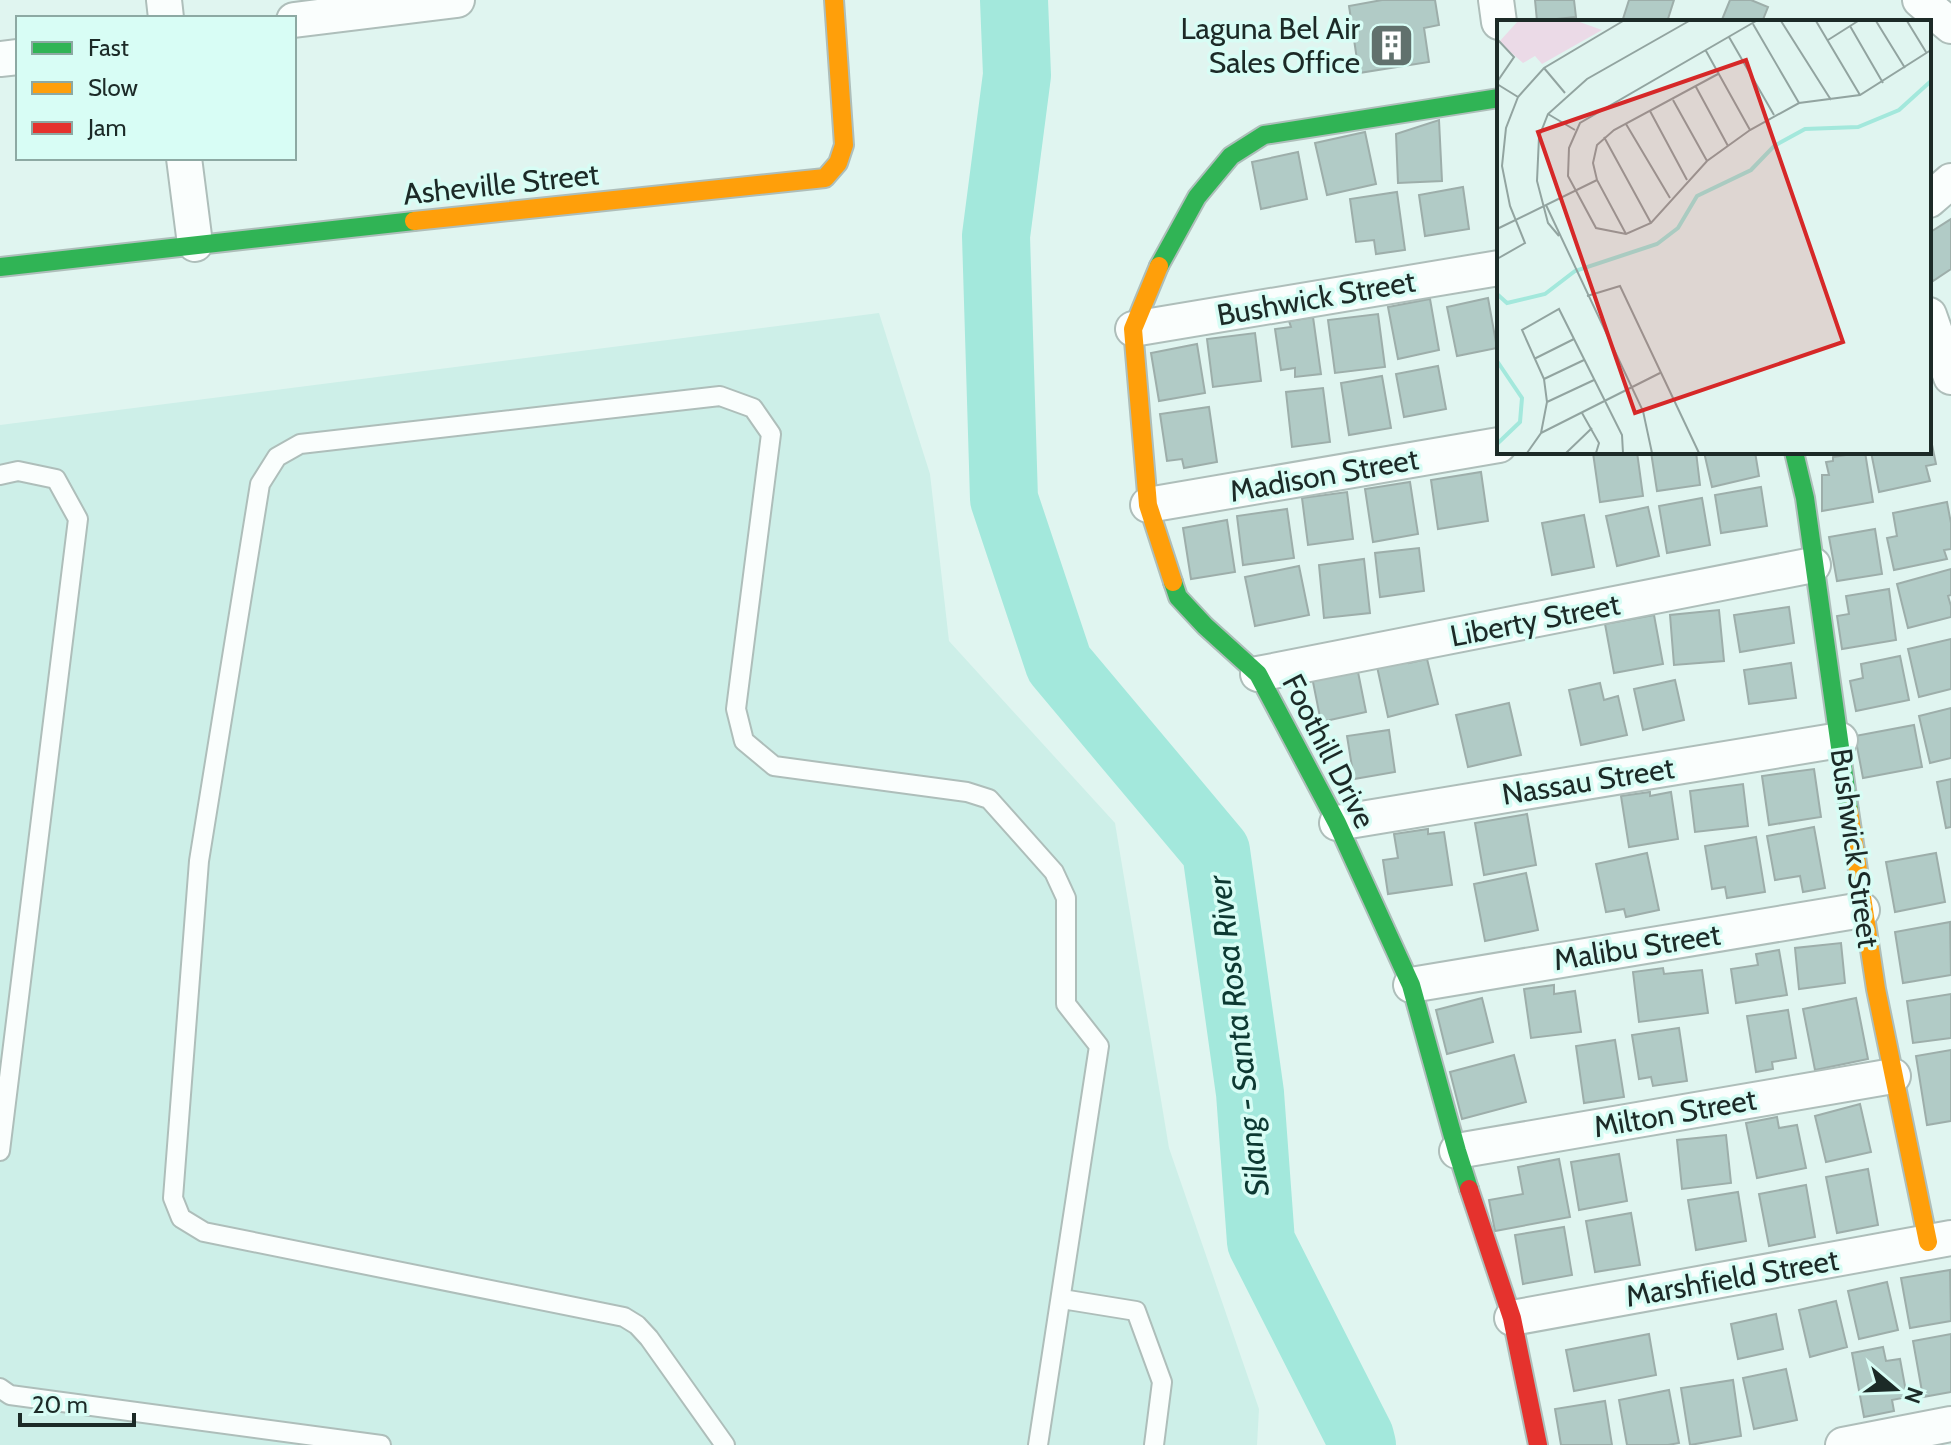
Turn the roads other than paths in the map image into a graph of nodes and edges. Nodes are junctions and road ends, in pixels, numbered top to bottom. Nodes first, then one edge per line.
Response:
1 (457, 0) edge
2 (834, 0) edge
3 (1496, 0) edge
4 (1920, 0) edge
5 (296, 20) edge
6 (1499, 20) edge
7 (1951, 26) edge
8 (1497, 98) edge
9 (184, 160) edge
10 (1951, 181) edge
11 (1931, 198) edge
12 (195, 244) junction
13 (0, 267) edge
14 (1497, 268) edge
15 (1931, 321) edge
16 (1133, 329) junction
17 (1951, 377) edge
18 (1497, 445) edge
19 (1795, 454) edge
20 (0, 475) edge
21 (1148, 505) junction
22 (1813, 565) junction
23 (1258, 674) junction
24 (1840, 740) junction
25 (1337, 823) junction
26 (1862, 910) junction
27 (1411, 985) junction
28 (1893, 1076) junction
29 (0, 1151) edge
30 (1457, 1151) junction
31 (1940, 1240) edge
32 (1062, 1299) junction
33 (1512, 1318) junction
34 (0, 1388) edge
35 (1951, 1424) edge
36 (381, 1445) edge
37 (725, 1445) edge
38 (1038, 1445) edge
39 (1154, 1445) edge
40 (1538, 1445) edge
41 (1843, 1445) edge

1 - 5 street
2 - 12 street, Asheville Street
3 - 6 street
4 - 7 street
8 - 16 street, Foothill Drive
9 - 12 street
10 - 11 street
12 - 13 street, Asheville Street
14 - 16 street, Bushwick Street
15 - 17 street
16 - 21 street, Foothill Drive
18 - 21 street, Madison Street
19 - 22 street, Bushwick Street
20 - 29 lane
21 - 23 street, Foothill Drive
22 - 23 street, Liberty Street
22 - 24 street, Bushwick Street
23 - 25 street, Foothill Drive
24 - 25 street, Nassau Street
24 - 26 street, Bushwick Street
25 - 27 street, Foothill Drive
26 - 27 street, Malibu Street
26 - 28 street, Bushwick Street
27 - 30 street, Foothill Drive
28 - 30 street, Milton Street
28 - 31 street, Bushwick Street
30 - 33 street, Foothill Drive
31 - 33 street, Marshfield Street
32 - 37 lane
32 - 38 lane
32 - 39 lane
33 - 40 street, Foothill Drive
34 - 36 lane
35 - 41 street

